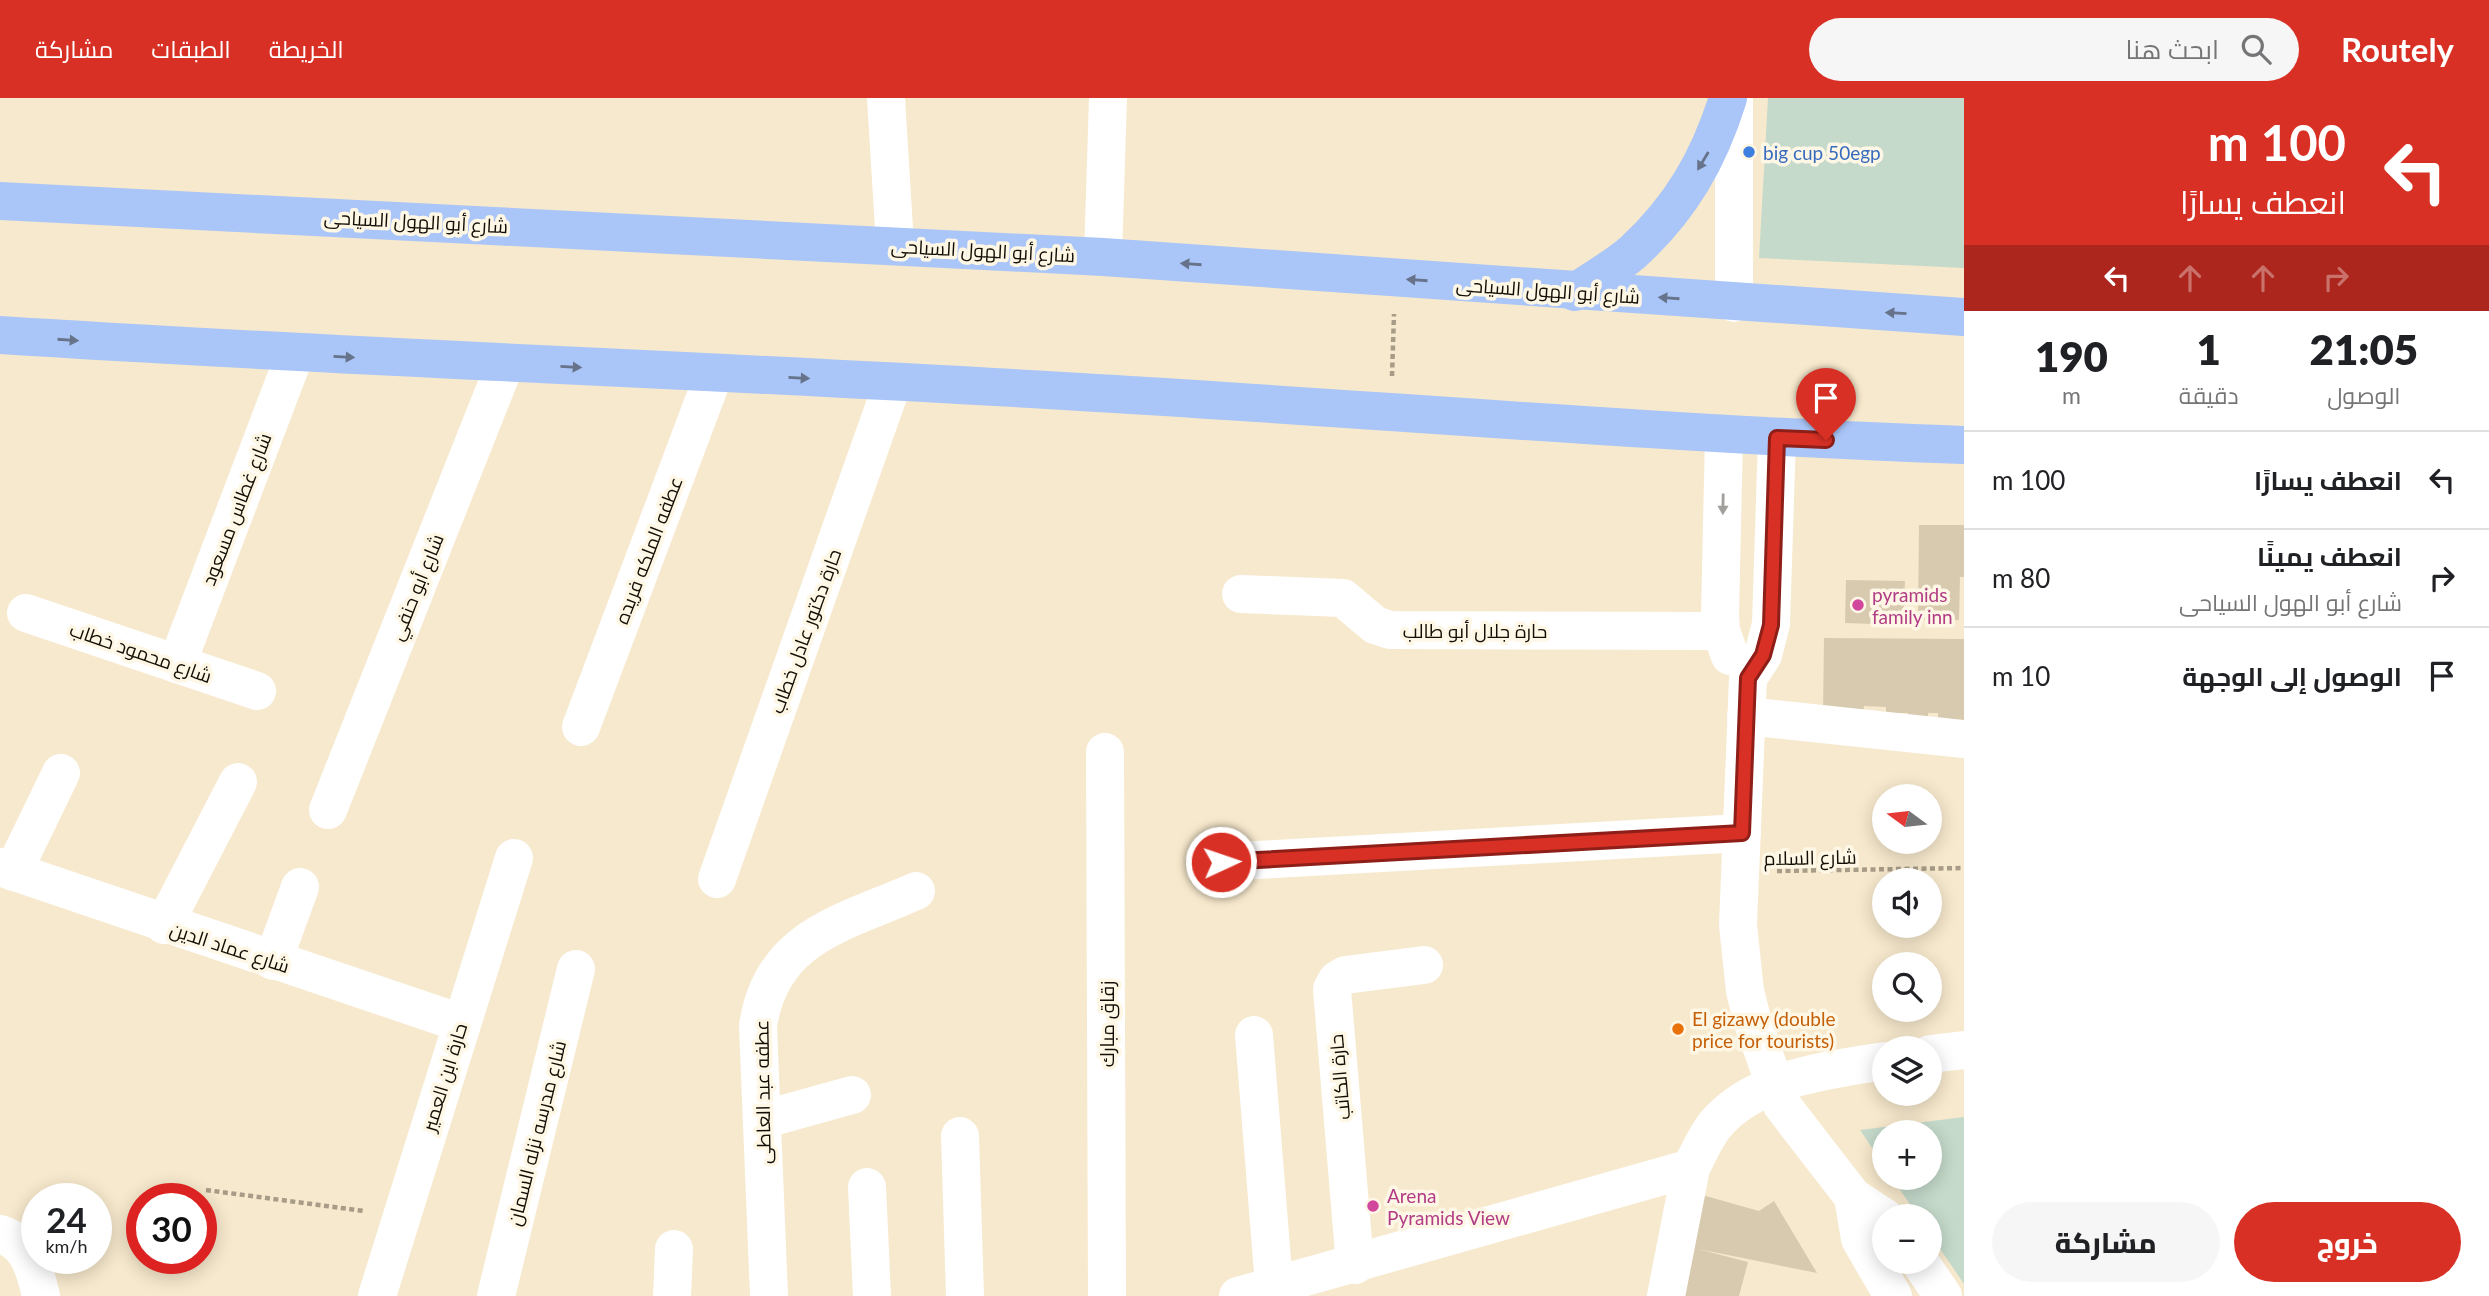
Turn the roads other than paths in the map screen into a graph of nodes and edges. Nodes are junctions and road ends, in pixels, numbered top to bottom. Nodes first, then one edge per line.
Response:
1 (886, 98) edge
2 (1108, 98) edge
3 (1728, 98) edge
4 (1734, 98) edge
5 (0, 201) edge
6 (895, 245) junction
7 (1103, 257) junction
8 (1575, 292) junction
9 (1734, 303) junction
10 (1964, 317) edge
11 (0, 335) edge
12 (295, 354) junction
13 (505, 364) junction
14 (714, 374) junction
15 (893, 382) junction
16 (1724, 436) junction
17 (1777, 438) junction
18 (1964, 444) edge
19 (1241, 594) dead end
20 (26, 613) dead end
21 (1721, 631) junction
22 (177, 664) junction
23 (1748, 678) junction
24 (257, 691) dead end
25 (1746, 716) junction
26 (582, 727) dead end
27 (1964, 739) edge
28 (1105, 752) dead end
29 (61, 773) dead end
30 (238, 782) dead end
31 (328, 810) dead end
32 (1742, 833) junction
33 (514, 858) dead end
34 (1221, 862) dead end
35 (6, 869) edge
36 (717, 879) dead end
37 (299, 887) dead end
38 (916, 891) dead end
39 (164, 925) junction
40 (273, 961) junction
41 (1424, 965) dead end
42 (576, 969) dead end
43 (461, 1023) junction
44 (1254, 1035) dead end
45 (1964, 1050) edge
46 (1942, 1053) edge
47 (1872, 1063) edge
48 (1773, 1085) junction
49 (852, 1095) dead end
50 (762, 1120) junction
51 (960, 1136) dead end
52 (1691, 1168) junction
53 (867, 1187) dead end
54 (1853, 1197) junction
55 (1872, 1209) edge
56 (0, 1234) edge
57 (674, 1249) dead end
58 (1355, 1265) junction
59 (1928, 1274) edge
60 (1274, 1285) junction
61 (41, 1296) edge
62 (377, 1296) edge
63 (496, 1296) edge
64 (672, 1296) edge
65 (769, 1296) edge
66 (872, 1296) edge
67 (965, 1296) edge
68 (1107, 1296) edge
69 (1238, 1296) edge
70 (1666, 1296) edge
71 (1893, 1296) edge
72 (1943, 1296) edge

1 - 6 street
2 - 7 street
3 -> 8 main road
4 - 9 street
5 - 6 main road, شارع أبو الهول السياحى
6 - 7 main road, شارع أبو الهول السياحى
8 -> 7 main road, شارع أبو الهول السياحى
9 -> 8 main road, شارع أبو الهول السياحى
10 -> 9 main road, شارع أبو الهول السياحى
11 -> 12 main road
12 -> 13 main road
12 - 22 street, شارع غطاس مسعود
13 -> 14 main road
13 - 31 street, شارع أبو حنفي
14 -> 15 main road
14 - 26 street, عطفه الملكه فريده
15 - 16 main road
15 - 36 street, حارة دكتور عادل خطاب
16 - 17 main road
16 -> 21 street
17 - 18 main road
17 - 23 street
19 - 21 street, حارة جلال أبو طالب
20 - 22 street, شارع محمود خطاب
21 - 23 street
22 - 24 street, شارع محمود خطاب
23 - 25 street
25 - 27 street
25 - 32 street
28 - 68 street, زقاق مبارك
29 - 35 street
30 - 39 street
32 - 34 street
32 - 48 street
33 - 43 street, حارة ابن العمير
35 - 39 street, شارع عماد الدين
37 - 40 street
38 - 50 street, عطفه عبد العاطى
39 - 40 street, شارع عماد الدين
40 - 43 street, شارع عماد الدين
41 - 58 street, حارة الكاتب
42 - 63 street, شارع مدرسه نزله السمان
43 - 62 street, حارة ابن العمير
44 - 60 street
45 - 46 street
47 - 48 street
48 - 52 street
48 - 54 street
49 - 50 street
50 - 65 street, عطفه عبد العاطى
51 - 67 street
52 - 58 street
52 - 70 street
53 - 66 street
54 - 55 street
54 - 71 street
56 - 61 street
57 - 64 street
58 - 60 street
59 - 72 street
60 - 69 street

